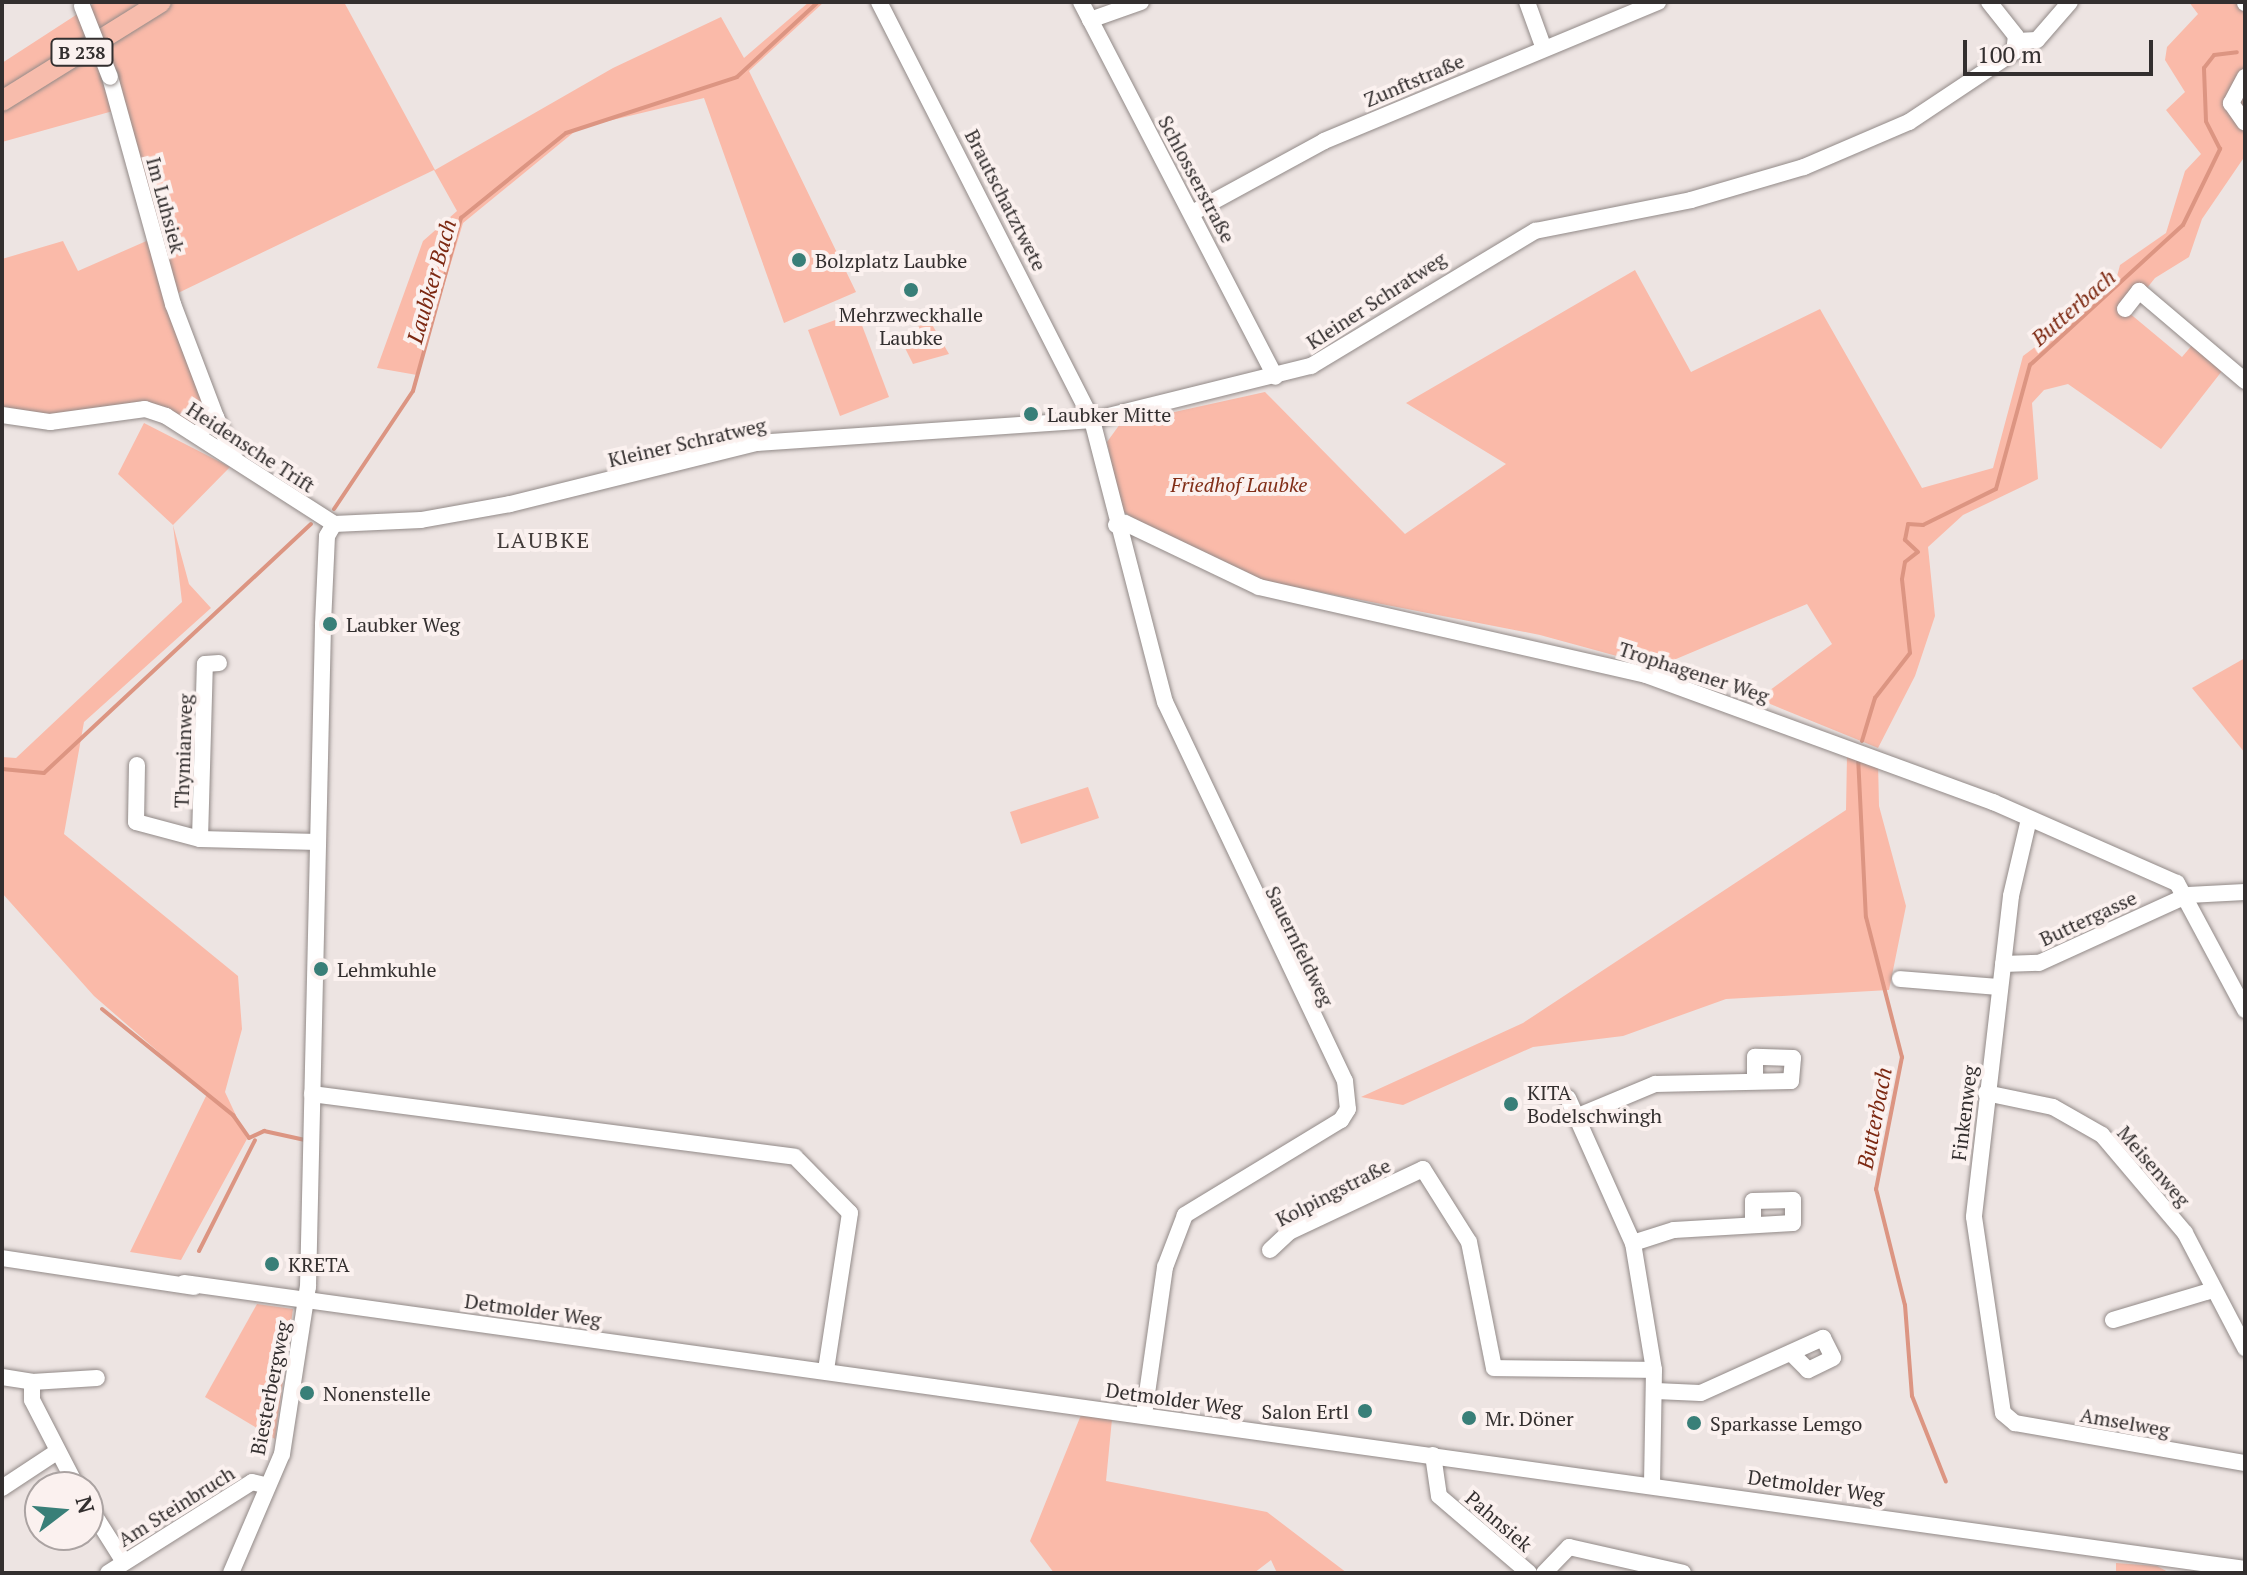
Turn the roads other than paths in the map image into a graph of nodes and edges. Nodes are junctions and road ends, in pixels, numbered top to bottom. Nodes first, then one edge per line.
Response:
1 (161, 2) edge
2 (879, 2) edge
3 (1081, 2) edge
4 (1141, 2) edge
5 (1527, 2) edge
6 (1658, 2) edge
7 (1989, 2) edge
8 (2070, 2) edge
9 (82, 4) edge
10 (1090, 20) junction
11 (2017, 41) junction
12 (1543, 46) junction
13 (2245, 68) edge
14 (2245, 77) edge
15 (2, 101) edge
16 (2245, 123) edge
17 (1194, 212) junction
18 (2125, 309) dead end
19 (1275, 377) junction
20 (2245, 381) edge
21 (2, 415) edge
22 (216, 417) junction
23 (1092, 420) junction
24 (197, 434) junction
25 (236, 461) junction
26 (334, 524) junction
27 (1116, 525) junction
28 (206, 664) dead end
29 (137, 765) dead end
30 (2029, 819) junction
31 (200, 839) junction
32 (318, 842) junction
33 (2245, 892) edge
34 (2188, 895) junction
35 (2003, 964) junction
36 (1900, 979) dead end
37 (2000, 987) junction
38 (2245, 1010) edge
39 (1755, 1081) dead end
40 (1986, 1093) junction
41 (312, 1094) junction
42 (1568, 1098) dead end
43 (1576, 1117) junction
44 (1753, 1223) dead end
45 (1633, 1243) junction
46 (1270, 1250) dead end
47 (2, 1258) edge
48 (2213, 1290) junction
49 (307, 1298) junction
50 (2113, 1320) dead end
51 (2245, 1348) edge
52 (1791, 1353) dead end
53 (826, 1370) junction
54 (1654, 1370) junction
55 (2, 1377) edge
56 (97, 1378) dead end
57 (32, 1382) junction
58 (1656, 1391) junction
59 (2003, 1413) joint
60 (1144, 1415) junction
61 (55, 1453) junction
62 (1433, 1455) junction
63 (2245, 1463) edge
64 (67, 1471) edge
65 (1652, 1484) junction
66 (268, 1486) junction
67 (2, 1488) edge
68 (104, 1530) edge
69 (124, 1562) junction
70 (2245, 1569) edge
71 (236, 1570) edge
72 (108, 1573) edge
73 (1529, 1573) edge
74 (1544, 1573) edge
75 (1683, 1573) edge

1 - 15 main road, B 238
2 - 23 street, Brautschatztwete
3 - 10 street, Schlosserstraße
4 - 10 street
5 - 12 street
6 - 12 street, Zunftstraße
7 - 11 street
8 - 11 street, Kleiner Schratweg
9 - 22 street, Im Luhsiek, bridge
10 - 17 street, Schlosserstraße
11 - 19 street, Kleiner Schratweg
12 - 17 street, Zunftstraße
13 - 14 street
14 - 16 street
17 - 19 street, Schlosserstraße
18 - 20 street
19 - 23 street, Kleiner Schratweg
21 - 24 street, Heidensche Trift
22 - 24 street
22 - 25 street, Im Luhsiek
23 - 26 street, Kleiner Schratweg
23 - 27 street, Sauernfeldweg
24 - 25 street, Heidensche Trift
25 - 26 street, Heidensche Trift
26 - 32 street
27 - 30 street, Trophagener Weg
27 - 60 street, Sauernfeldweg
28 - 31 street, Thymianweg
29 - 31 street
30 - 34 street, Trophagener Weg
30 - 35 street, Finkenweg
31 - 32 street
32 - 41 street
33 - 34 street
34 - 35 street, Buttergasse
34 - 38 street
35 - 37 street, Finkenweg
36 - 37 street
37 - 40 street, Finkenweg
39 - 43 street
40 - 48 street, Meisenweg
40 - 59 street, Finkenweg
41 - 49 street
41 - 53 street
42 - 43 street
43 - 45 street
44 - 45 street
45 - 54 street
46 - 54 street, Kolpingstraße
47 - 49 street, Detmolder Weg
48 - 50 street
48 - 51 street, Meisenweg
49 - 53 street, Detmolder Weg
49 - 66 street, Biesterbergweg
52 - 58 street
53 - 60 street, Detmolder Weg
54 - 58 street
55 - 57 street
56 - 57 street
57 - 61 street
58 - 65 street
59 - 63 street, Amselweg
60 - 62 street, Detmolder Weg
61 - 64 street
61 - 67 street
62 - 65 street, Detmolder Weg
62 - 73 street, Pahnsiek
65 - 70 street, Detmolder Weg
66 - 69 street, Am Steinbruch
66 - 71 street, Biesterbergweg
68 - 69 street
69 - 72 street, Am Steinbruch
74 - 75 street

